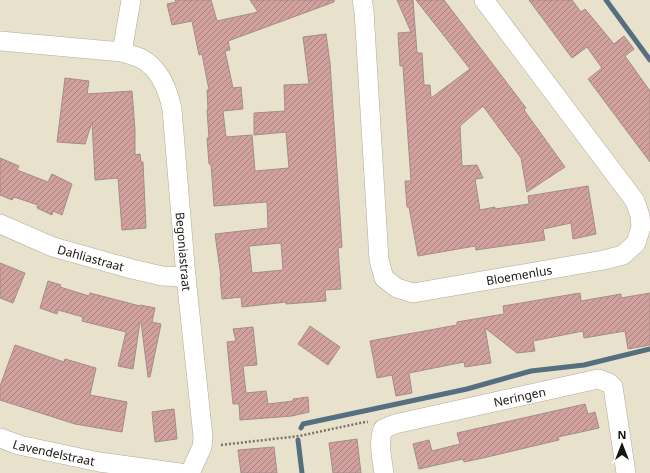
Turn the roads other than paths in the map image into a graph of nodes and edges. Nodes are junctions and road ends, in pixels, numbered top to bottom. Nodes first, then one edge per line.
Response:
1 (131, 0) edge
2 (362, 0) edge
3 (484, 0) edge
4 (0, 41) edge
5 (122, 52) junction
6 (0, 224) edge
7 (186, 277) junction
8 (0, 438) edge
9 (180, 473) edge
10 (190, 473) edge
11 (384, 473) edge
12 (626, 473) edge

1 - 5 street
2 - 3 street, Bloemenlus
4 - 5 street, Begoniastraat
5 - 7 street, Begoniastraat
6 - 7 street, Dahliastraat
7 - 10 street, Begoniastraat
8 - 9 street, Lavendelstraat
11 - 12 street, Neringen

